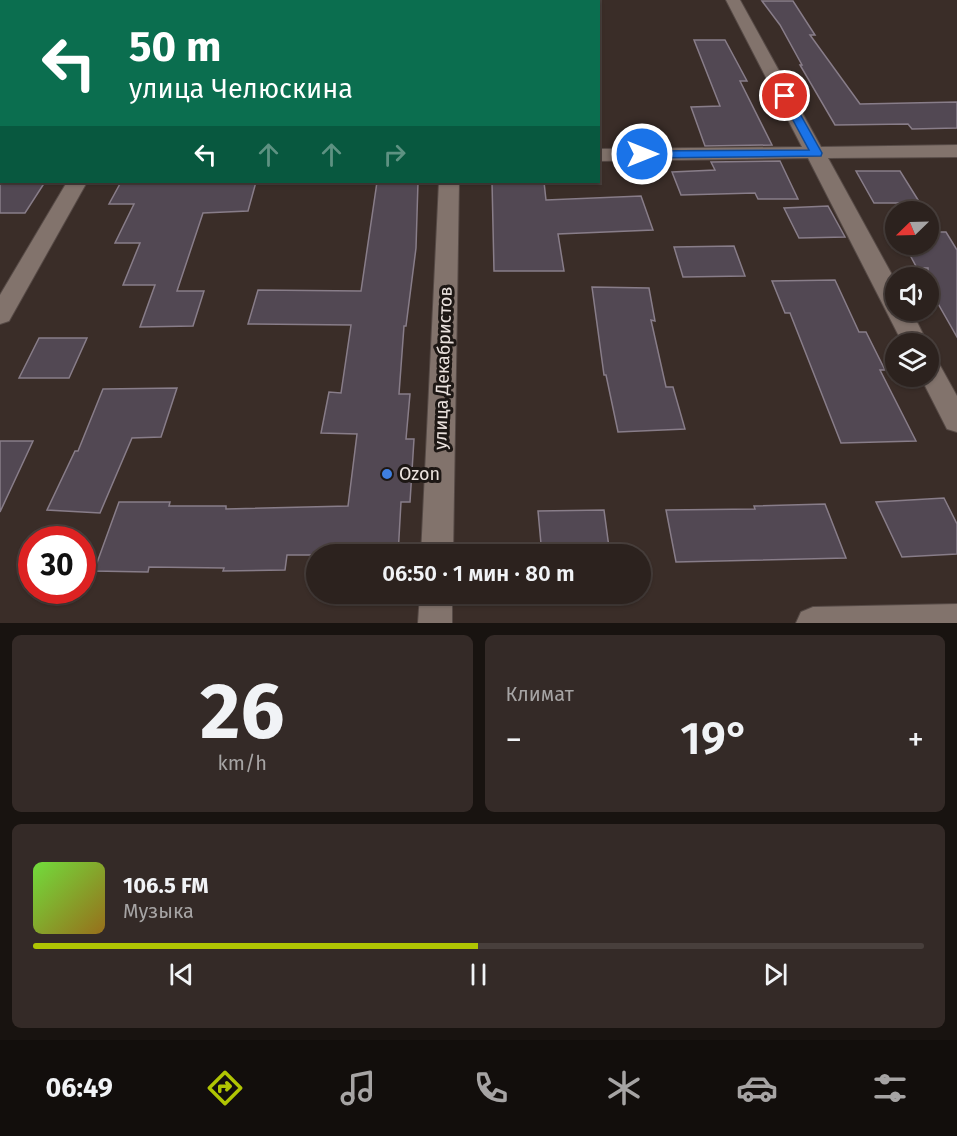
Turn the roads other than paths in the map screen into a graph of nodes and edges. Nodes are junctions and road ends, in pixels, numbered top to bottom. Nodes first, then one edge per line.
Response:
1 (733, 0) edge
2 (957, 151) edge
3 (817, 153) junction
4 (600, 155) edge
5 (76, 183) edge
6 (449, 183) edge
7 (885, 283) edge
8 (0, 315) edge
9 (939, 387) edge
10 (957, 421) edge
11 (437, 544) edge
12 (436, 604) edge
13 (957, 620) edge
14 (435, 623) edge
15 (813, 623) edge

1 - 3 street
2 - 3 street
3 - 4 street
3 - 7 street
5 - 8 street
6 - 11 street, улица Декабристов
9 - 10 street
12 - 14 street
13 - 15 street

